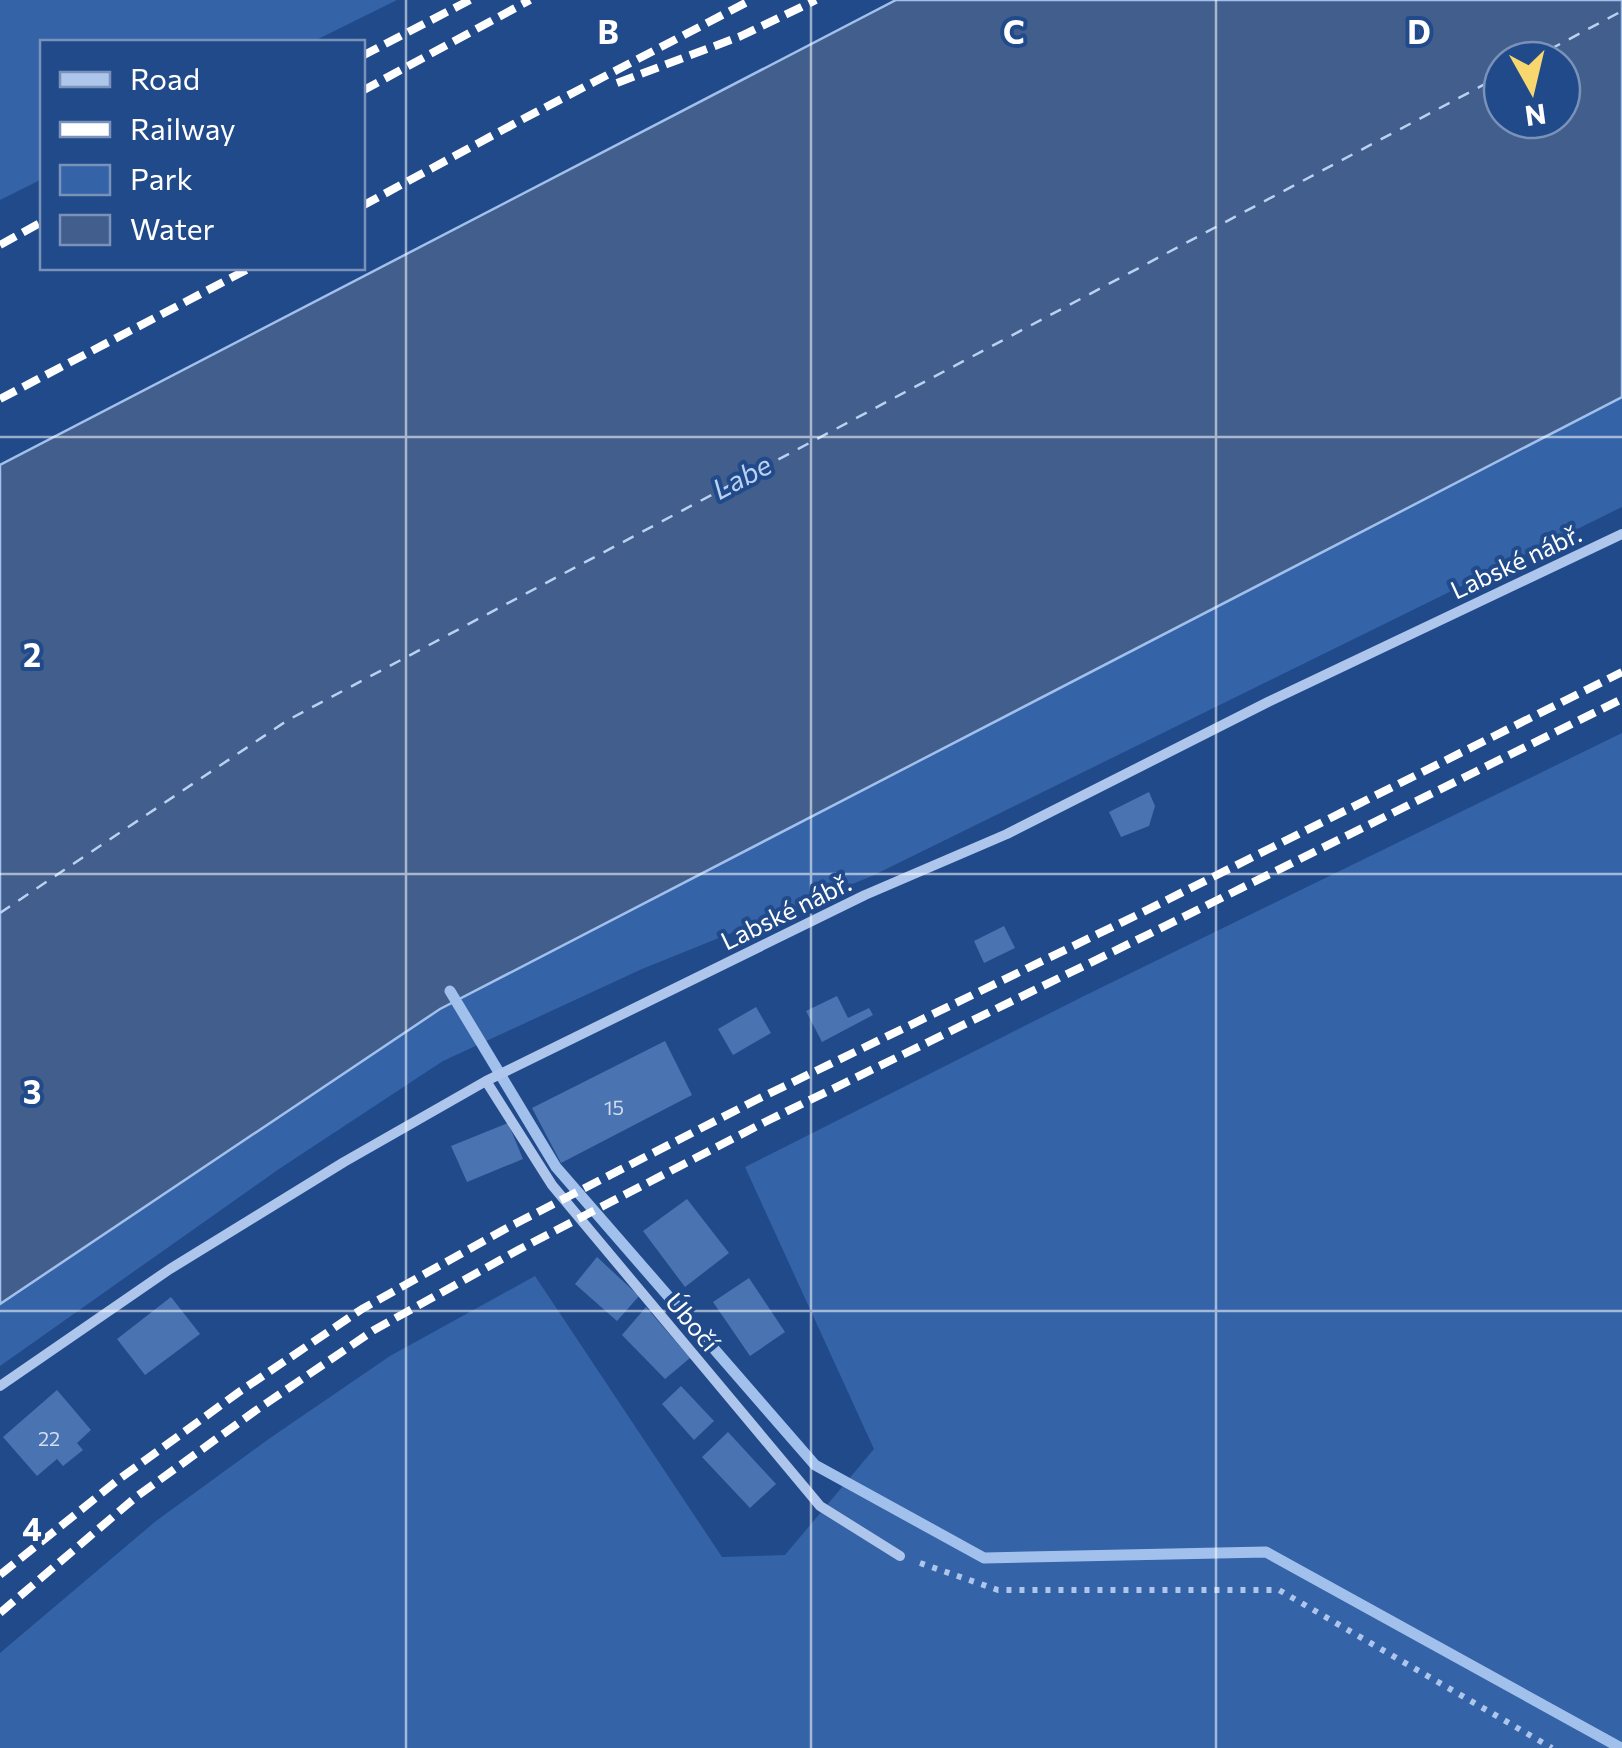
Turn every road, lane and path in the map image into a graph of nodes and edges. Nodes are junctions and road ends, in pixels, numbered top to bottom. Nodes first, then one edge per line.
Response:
1 (1622, 534) edge
2 (486, 1081) junction
3 (0, 1386) edge
4 (900, 1556) joint
5 (1552, 1748) edge

1 - 2 street, Labské nábř.
2 - 3 street, Labské nábř.
2 - 4 street, Úbočí
4 - 5 path

